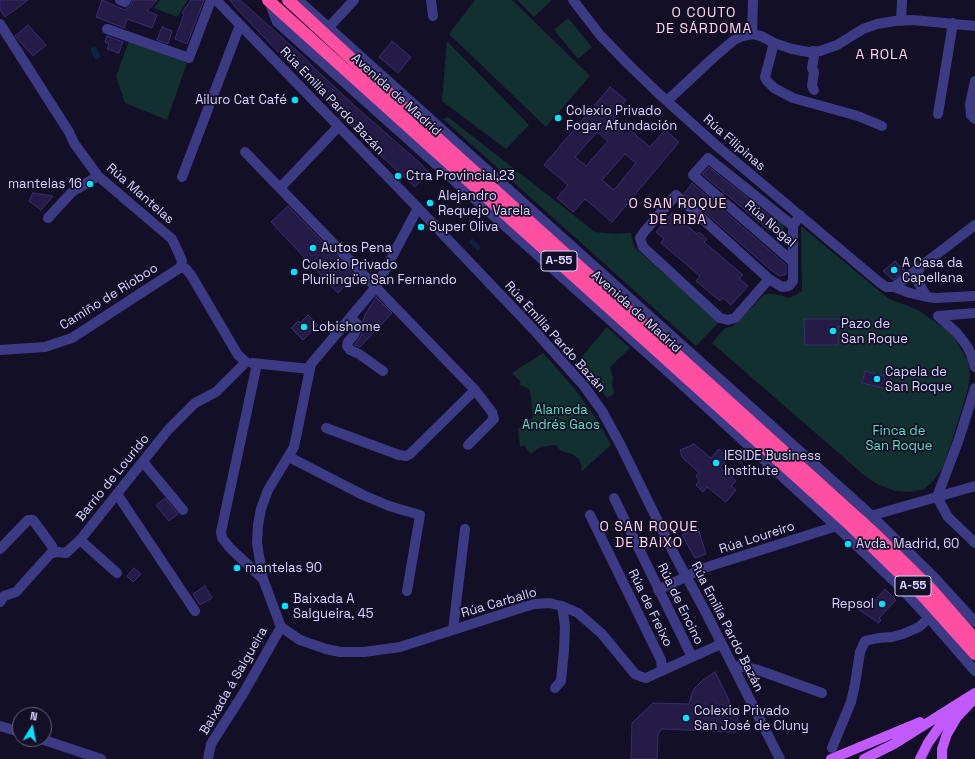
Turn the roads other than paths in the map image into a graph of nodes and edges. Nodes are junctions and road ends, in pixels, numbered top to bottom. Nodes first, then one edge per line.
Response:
1 (120, 0) edge
2 (126, 0) edge
3 (211, 0) edge
4 (216, 0) edge
5 (269, 0) edge
6 (288, 0) edge
7 (298, 0) edge
8 (354, 0) edge
9 (431, 0) edge
10 (573, 0) edge
11 (753, 0) edge
12 (902, 0) edge
13 (434, 16) dead end
14 (900, 20) junction
15 (953, 23) junction
16 (0, 24) edge
17 (240, 25) junction
18 (975, 26) edge
19 (329, 27) junction
20 (106, 29) dead end
21 (752, 34) junction
22 (774, 43) junction
23 (813, 51) junction
24 (975, 81) edge
25 (814, 90) dead end
26 (667, 101) junction
27 (938, 114) dead end
28 (975, 119) edge
29 (882, 126) dead end
30 (338, 127) junction
31 (245, 152) dead end
32 (98, 176) junction
33 (182, 177) dead end
34 (280, 188) junction
35 (418, 208) junction
36 (800, 215) junction
37 (48, 218) dead end
38 (975, 225) edge
39 (792, 226) junction
40 (793, 262) junction
41 (181, 267) junction
42 (920, 267) junction
43 (770, 279) junction
44 (376, 287) junction
45 (894, 287) junction
46 (970, 296) edge
47 (927, 297) junction
48 (971, 314) edge
49 (351, 318) junction
50 (0, 350) edge
51 (246, 362) junction
52 (258, 364) junction
53 (975, 367) edge
54 (310, 369) junction
55 (382, 371) dead end
56 (975, 388) edge
57 (475, 389) junction
58 (326, 428) dead end
59 (468, 445) dead end
60 (289, 457) junction
61 (143, 462) junction
62 (975, 486) edge
63 (117, 494) junction
64 (938, 497) junction
65 (614, 498) dead end
66 (183, 510) dead end
67 (590, 515) dead end
68 (872, 516) junction
69 (854, 521) junction
70 (836, 526) junction
71 (465, 529) dead end
72 (80, 540) junction
73 (975, 543) edge
74 (0, 549) edge
75 (54, 553) junction
76 (117, 573) dead end
77 (686, 577) junction
78 (263, 578) junction
79 (658, 590) junction
80 (407, 591) dead end
81 (0, 602) edge
82 (562, 606) junction
83 (195, 611) dead end
84 (929, 618) junction
85 (975, 622) edge
86 (281, 627) junction
87 (453, 630) junction
88 (975, 639) edge
89 (721, 644) junction
90 (975, 654) edge
91 (692, 656) junction
92 (734, 668) junction
93 (662, 671) junction
94 (975, 671) edge
95 (555, 688) dead end
96 (822, 693) dead end
97 (975, 693) edge
98 (975, 698) edge
99 (956, 704) junction
100 (935, 718) junction
101 (0, 726) edge
102 (12, 730) edge
103 (52, 743) edge
104 (832, 748) dead end
105 (101, 759) edge
106 (208, 759) edge
107 (780, 759) edge
108 (831, 759) edge
109 (864, 759) edge
110 (920, 759) edge
111 (942, 759) edge

1 - 2 street
3 - 20 street
4 - 17 street, Rúa Emilia Pardo Bazán
5 - 69 highway, Avenida de Madrid / A-55
5 - 70 street, Avenida de Madrid
6 - 69 highway, Avenida de Madrid / A-55
7 - 19 street
8 - 19 street
9 - 13 street
10 - 26 street, Rúa Filipinas
11 - 21 street
12 - 14 street
14 - 15 street
14 - 23 street
15 - 18 street
15 - 27 street
16 - 32 street, Rúa Mantelas
17 - 30 street, Rúa Emilia Pardo Bazán
17 - 33 street
19 - 68 street
21 - 22 street
21 - 26 street
22 - 23 street
22 - 29 street
23 - 25 street
24 - 28 street
26 - 36 street, Rúa Filipinas
30 - 34 street
30 - 35 street, Rúa Emilia Pardo Bazán
31 - 34 street
32 - 37 street
32 - 41 street, Rúa Mantelas
34 - 44 street
35 - 44 street, Baixada á Salgueira
35 - 77 street, Rúa Emilia Pardo Bazán
36 - 39 street
36 - 45 street, Rúa Filipinas
38 - 42 street
39 - 40 street
39 - 40 street, Rúa Nogal
40 - 43 street
41 - 50 street, Camiño de Rioboo
41 - 51 street
42 - 45 street
42 - 47 street
43 - 43 street
44 - 49 street, Baixada á Salgueira
44 - 57 street
45 - 47 street, Rúa Filipinas
46 - 47 street, Rúa Filipinas
46 - 48 street
48 - 53 street
49 - 54 street, Baixada á Salgueira
49 - 55 street
51 - 52 street
51 - 61 street, Barrio de Lourido
52 - 54 street
52 - 78 street
54 - 60 street, Baixada á Salgueira
56 - 64 street
57 - 58 street
57 - 59 street
60 - 78 street, Baixada á Salgueira
60 - 80 street
61 - 63 street, Barrio de Lourido
61 - 66 street
62 - 64 street, Rúa Loureiro
63 - 72 street, Barrio de Lourido
63 - 83 street
64 - 68 street, Rúa Loureiro
64 - 73 street
65 - 79 street, Rúa de Encino
67 - 93 street, Rúa de Freixo
68 - 69 street, Rúa Loureiro
68 - 85 street
69 - 70 street, Rúa Loureiro
69 - 88 highway, Avenida de Madrid / A-55
69 - 90 highway, Avenida de Madrid / A-55
70 - 77 street, Rúa Loureiro
70 - 84 street, Avenida de Madrid
71 - 87 street
72 - 75 street, Barrio de Lourido
72 - 76 street
74 - 75 street
75 - 81 street, Barrio de Lourido
77 - 79 street, Rúa Loureiro
77 - 89 street, Rúa Emilia Pardo Bazán
78 - 86 street, Baixada á Salgueira
79 - 91 street, Rúa de Encino
82 - 87 street, Rúa Carballo
82 - 93 street, Rúa Carballo
82 - 95 street
84 - 94 street, Avenida de Madrid
84 - 104 street
86 - 87 street, Rúa Carballo
86 - 106 street, Baixada á Salgueira
89 - 91 street, Rúa Carballo
89 - 92 street, Rúa Emilia Pardo Bazán
91 - 93 street, Rúa Carballo
92 - 96 street
92 - 107 street, Rúa Emilia Pardo Bazán
97 - 99 main road
98 - 111 main road
99 - 100 main road
99 - 110 main road
100 - 108 main road
100 - 109 main road
101 - 102 street
103 - 105 street

